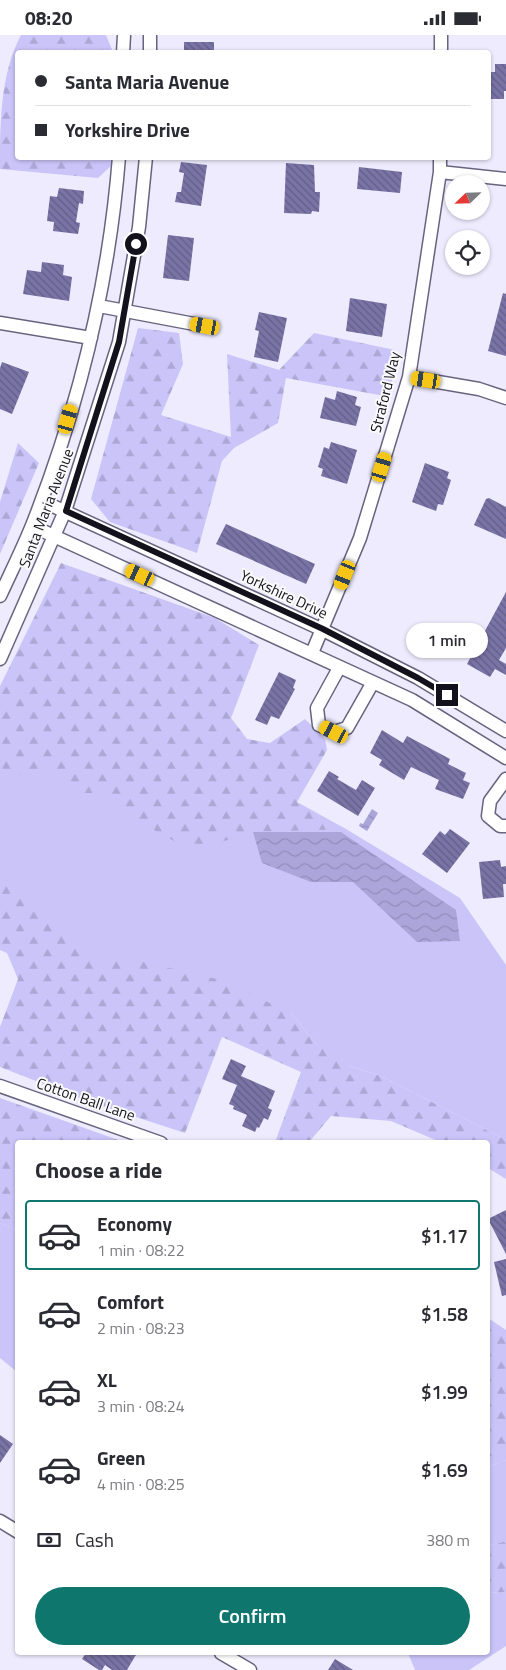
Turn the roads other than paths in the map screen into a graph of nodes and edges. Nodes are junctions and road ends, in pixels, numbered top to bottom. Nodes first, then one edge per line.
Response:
1 (124, 35) edge
2 (150, 35) edge
3 (441, 35) edge
4 (123, 50) edge
5 (150, 50) edge
6 (441, 50) edge
7 (119, 160) edge
8 (146, 160) edge
9 (440, 160) edge
10 (440, 172) junction
11 (506, 179) edge
12 (99, 306) junction
13 (126, 312) junction
14 (0, 323) edge
15 (205, 326) dead end
16 (91, 338) junction
17 (408, 377) junction
18 (506, 398) edge
19 (42, 501) junction
20 (66, 511) junction
21 (32, 526) junction
22 (54, 536) junction
23 (0, 596) edge
24 (323, 629) junction
25 (312, 653) junction
26 (0, 659) edge
27 (339, 668) junction
28 (372, 684) junction
29 (506, 731) edge
30 (506, 758) edge
31 (506, 779) edge
32 (506, 826) edge
33 (0, 1086) edge
34 (153, 1140) edge
35 (0, 1521) edge
36 (15, 1530) edge
37 (224, 1655) edge
38 (248, 1670) edge

1 - 4 street
2 - 5 street
3 - 6 street
7 - 12 street, Santa Maria Avenue
8 - 13 street, Santa Maria Avenue
9 - 10 street, Straford Way
10 - 11 street
10 - 17 street, Straford Way
12 - 13 street
12 - 16 street, Santa Maria Avenue
13 - 15 street
13 - 20 street, Santa Maria Avenue
14 - 16 street
16 - 19 street, Santa Maria Avenue
17 - 18 street
17 - 24 street, Straford Way
19 - 20 street, Yorkshire Drive
19 - 21 street, Santa Maria Avenue
20 - 22 street, Santa Maria Avenue
20 - 24 street, Yorkshire Drive
21 - 22 street
21 - 23 street, Santa Maria Avenue
22 - 25 street
22 - 26 street, Santa Maria Avenue
24 - 25 street, Straford Way
24 - 29 street, Yorkshire Drive
25 - 27 street
27 - 28 street
27 - 28 street
28 - 30 street
31 - 32 street
33 - 34 street, Cotton Ball Lane
35 - 36 street
37 - 38 street

